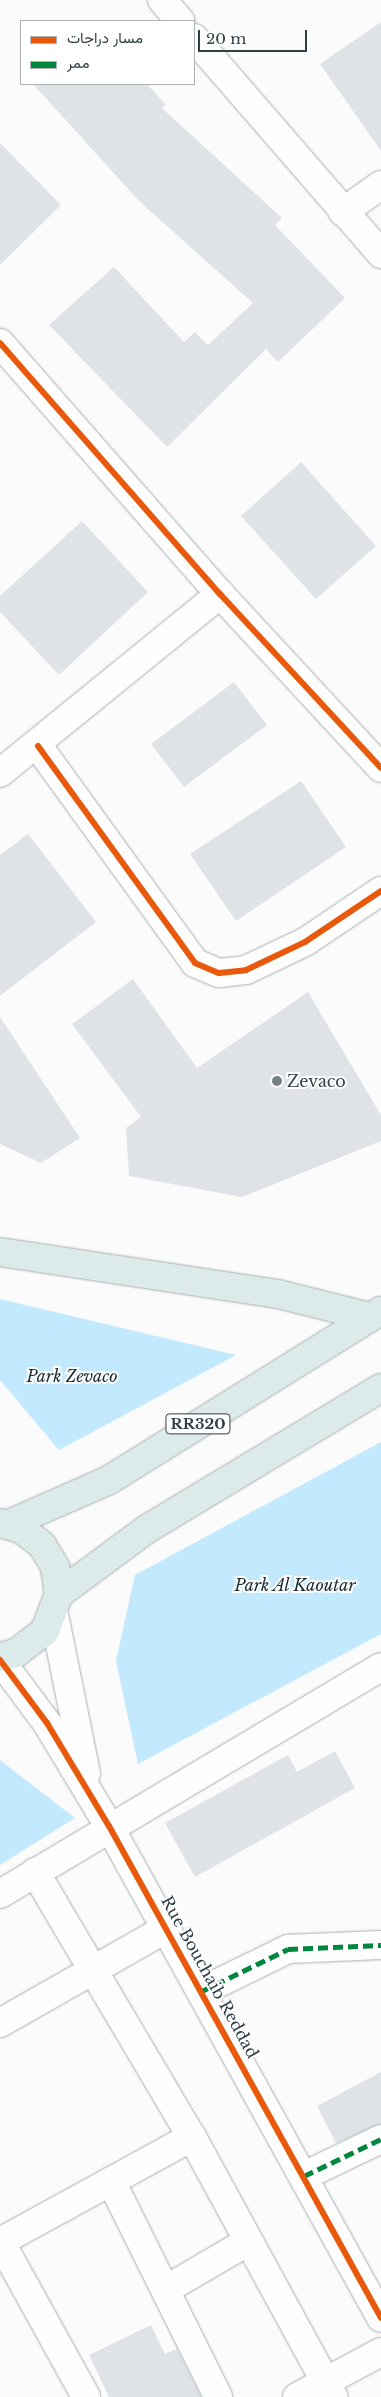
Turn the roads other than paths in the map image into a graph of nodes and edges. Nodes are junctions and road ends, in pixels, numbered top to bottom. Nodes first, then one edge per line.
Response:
1 (162, 0) edge
2 (179, 20) edge
3 (195, 39) edge
4 (381, 185) edge
5 (343, 212) junction
6 (381, 254) edge
7 (0, 343) edge
8 (220, 594) junction
9 (38, 746) junction
10 (381, 768) edge
11 (0, 773) edge
12 (381, 891) edge
13 (0, 1252) edge
14 (376, 1314) edge
15 (381, 1388) edge
16 (4, 1524) edge
17 (56, 1604) junction
18 (0, 1658) edge
19 (381, 1667) edge
20 (91, 1795) junction
21 (109, 1826) junction
22 (35, 1872) junction
23 (0, 1894) edge
24 (167, 1928) junction
25 (381, 1945) edge
26 (95, 1973) junction
27 (202, 1991) junction
28 (0, 2024) edge
29 (192, 2137) junction
30 (381, 2139) edge
31 (304, 2176) junction
32 (111, 2182) junction
33 (0, 2241) edge
34 (249, 2241) junction
35 (165, 2290) junction
36 (381, 2318) edge
37 (381, 2352) edge
38 (330, 2389) edge
39 (86, 2397) edge
40 (218, 2397) edge
41 (297, 2397) edge

1 - 2 street
3 - 5 street
4 - 5 street
5 - 6 street
7 - 8 street
8 - 9 street
8 - 10 street
9 - 11 street
9 - 12 street
13 - 14 main road
14 - 16 main road, RR320
15 - 17 main road
16 - 17 main road, RR320
17 - 18 main road
17 - 20 street, Rue Bouchaib Reddad
18 - 20 street, Rue Bouchaib Reddad
19 - 21 street
20 - 21 street, Rue Bouchaib Reddad
21 - 22 street
21 - 24 street, Rue Bouchaib Reddad
22 - 23 street
22 - 26 street
24 - 26 street
24 - 27 street, Rue Bouchaib Reddad
25 - 27 street
26 - 28 street
26 - 29 street
27 - 31 street, Rue Bouchaib Reddad
29 - 32 street
29 - 34 street
30 - 31 street
31 - 36 street, Rue Bouchaib Reddad
32 - 33 street
32 - 35 street
33 - 39 street
34 - 35 street
34 - 38 street
35 - 40 street
37 - 38 street
38 - 41 street

